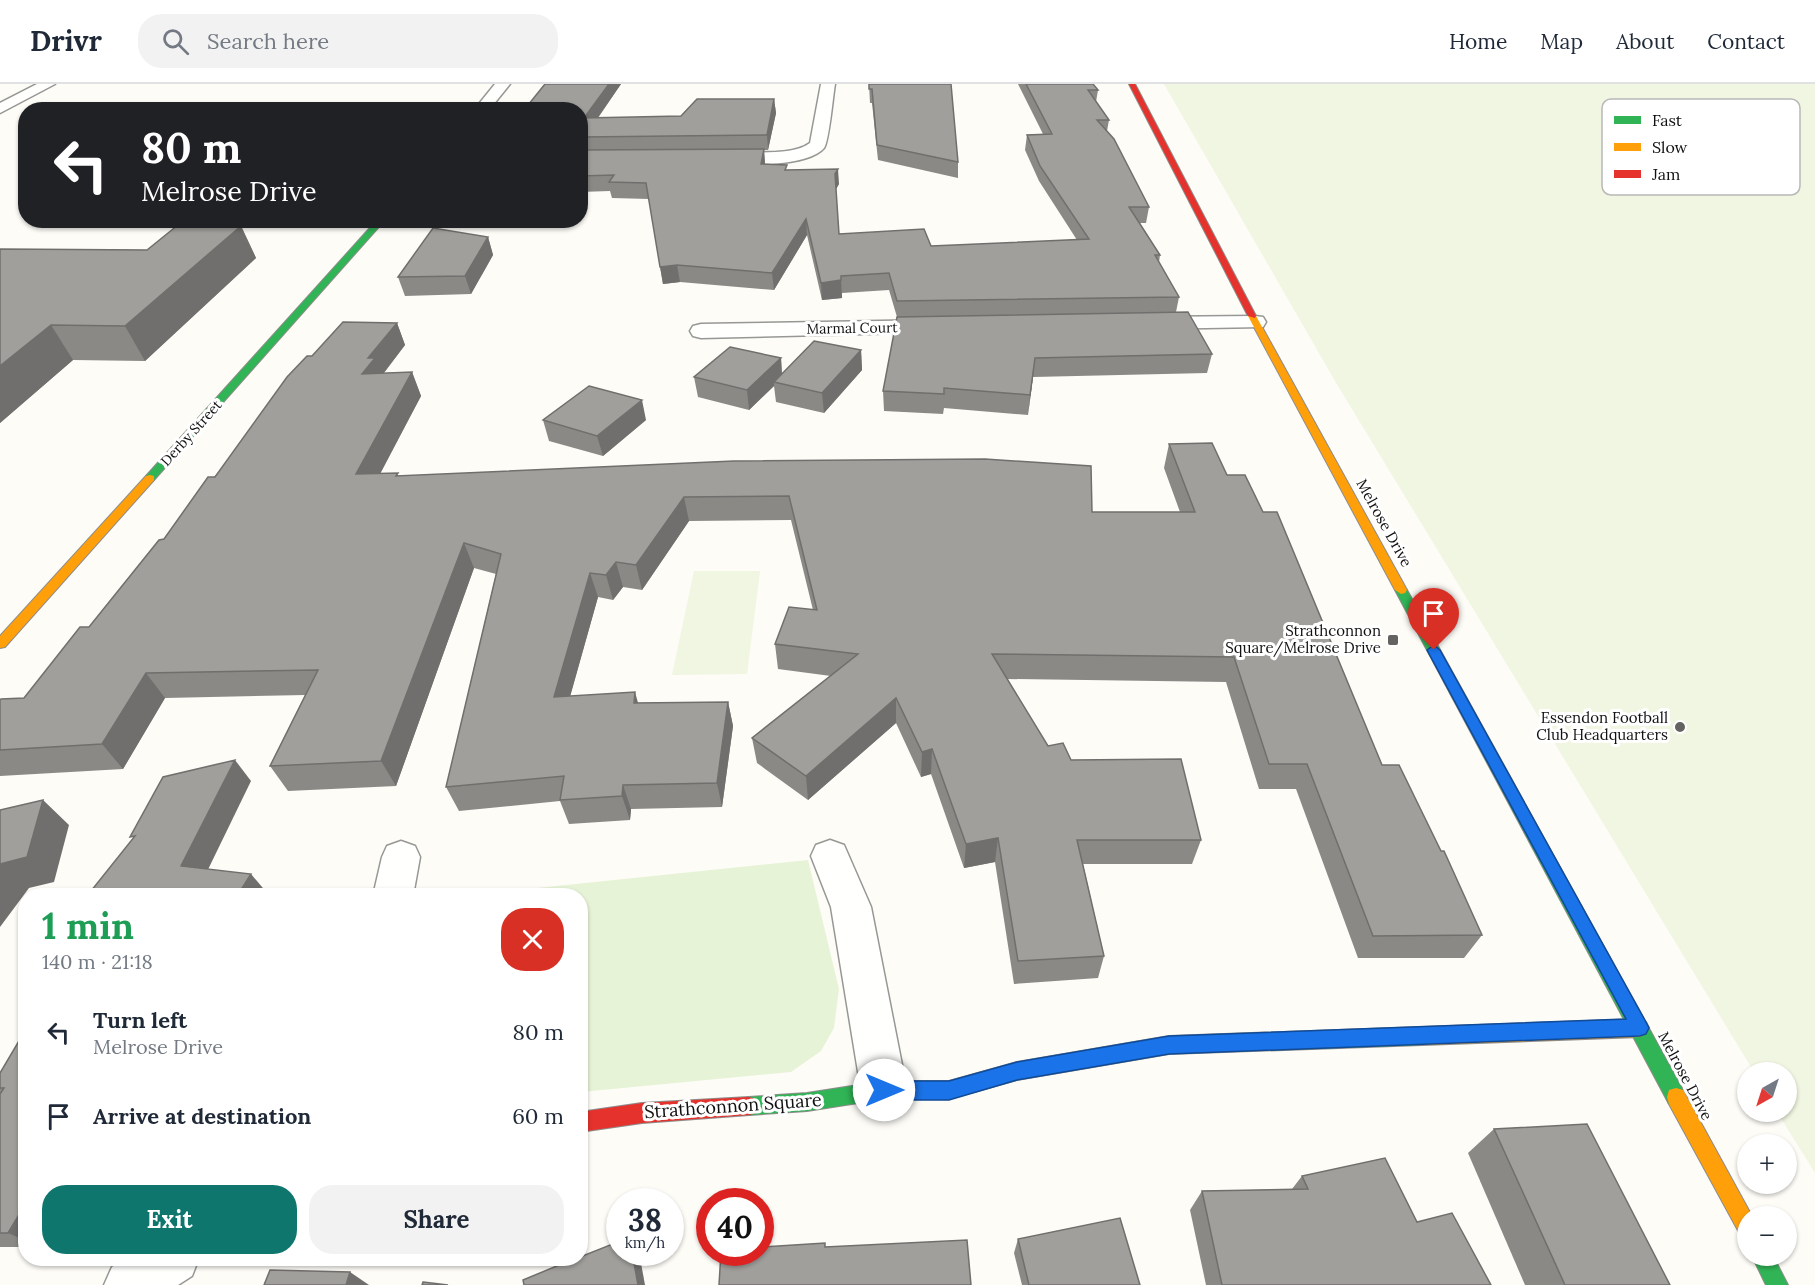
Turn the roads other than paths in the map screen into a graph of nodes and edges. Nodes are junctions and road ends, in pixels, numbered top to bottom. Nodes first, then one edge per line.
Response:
1 (48, 84) edge
2 (503, 84) edge
3 (828, 84) edge
4 (1132, 84) edge
5 (7, 102) edge
6 (488, 102) edge
7 (0, 109) edge
8 (708, 158) edge
9 (375, 228) edge
10 (1255, 322) junction
11 (1126, 324) edge
12 (960, 326) edge
13 (700, 331) dead end
14 (0, 644) edge
15 (830, 856) dead end
16 (401, 857) dead end
17 (395, 888) edge
18 (1640, 1028) junction
19 (884, 1090) junction
20 (588, 1121) edge
21 (1737, 1209) edge
22 (161, 1266) edge
23 (1768, 1266) edge
24 (130, 1285) edge
25 (1778, 1285) edge

1 - 5 street
2 - 6 street
3 - 8 street
4 - 10 street, Melrose Drive
5 - 7 street
9 - 14 street, Derby Street
10 - 11 street
10 - 18 street, Melrose Drive
12 - 13 street, Marmal Court
15 - 19 street
16 - 17 street
18 - 19 street, Strathconnon Square
18 - 21 street, Melrose Drive
19 - 20 street, Strathconnon Square
22 - 24 street
23 - 25 street

